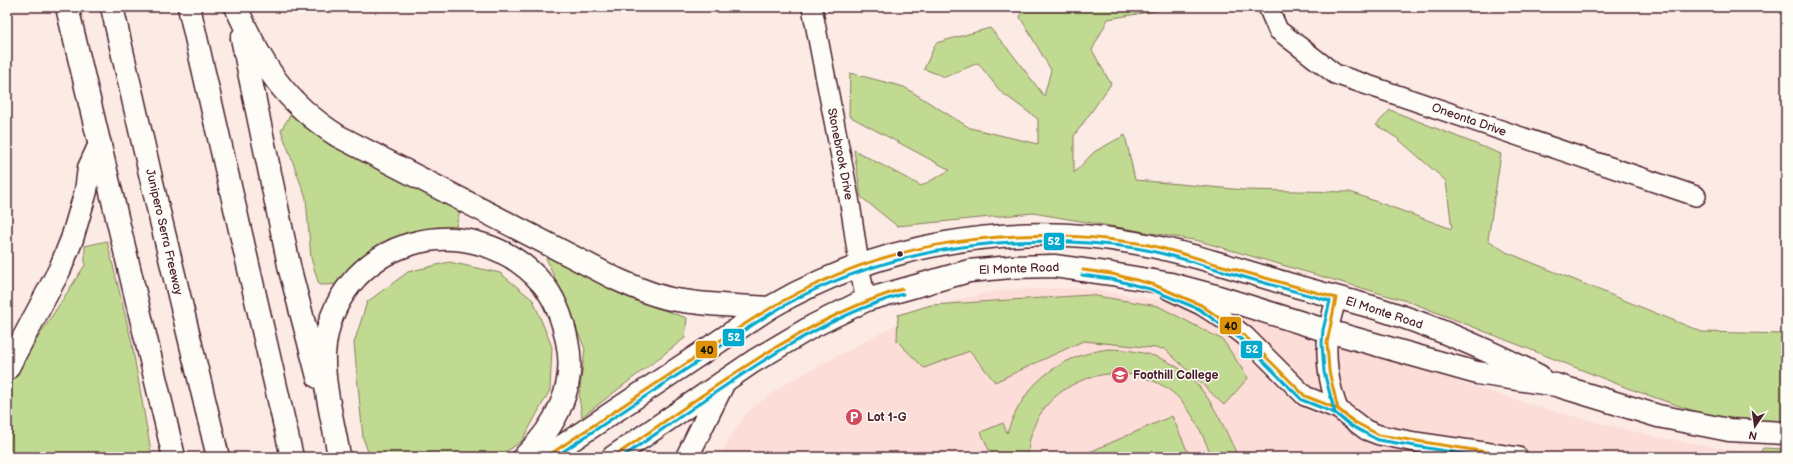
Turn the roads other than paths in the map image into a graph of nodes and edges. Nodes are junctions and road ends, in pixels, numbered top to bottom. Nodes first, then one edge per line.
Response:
1 (67, 7) edge
2 (112, 7) edge
3 (189, 7) edge
4 (236, 7) edge
5 (812, 7) edge
6 (1268, 7) edge
7 (100, 144) junction
8 (1696, 196) dead end
9 (859, 266) junction
10 (1112, 274) junction
11 (1336, 298) junction
12 (866, 300) junction
13 (769, 308) junction
14 (1328, 331) junction
15 (7, 369) edge
16 (724, 382) junction
17 (1556, 385) junction
18 (1338, 409) junction
19 (1786, 433) edge
20 (174, 457) edge
21 (218, 457) edge
22 (292, 457) edge
23 (339, 457) edge
24 (524, 457) edge
25 (546, 457) edge
26 (612, 457) edge
27 (687, 457) edge
28 (1518, 457) edge

1 - 7 main road
2 - 21 main road, Junipero Serra Freeway
3 - 22 main road
4 - 13 main road
4 - 23 main road
5 - 9 street, Stonebrook Drive
6 - 8 street, Oneonta Drive
7 - 15 main road
7 - 20 main road
9 - 11 main road, El Monte Road
9 - 12 street, Stonebrook Drive
9 - 13 main road, El Monte Road
10 - 12 main road, El Monte Road
10 - 14 main road, El Monte Road
10 - 18 street
11 - 14 street
11 - 17 main road, El Monte Road
12 - 16 main road, El Monte Road
13 - 25 main road, El Monte Road
14 - 17 main road, El Monte Road
14 - 18 street
16 - 26 main road, El Monte Road
16 - 27 main road
17 - 19 main road, El Monte Road
18 - 28 street
23 - 24 main road

